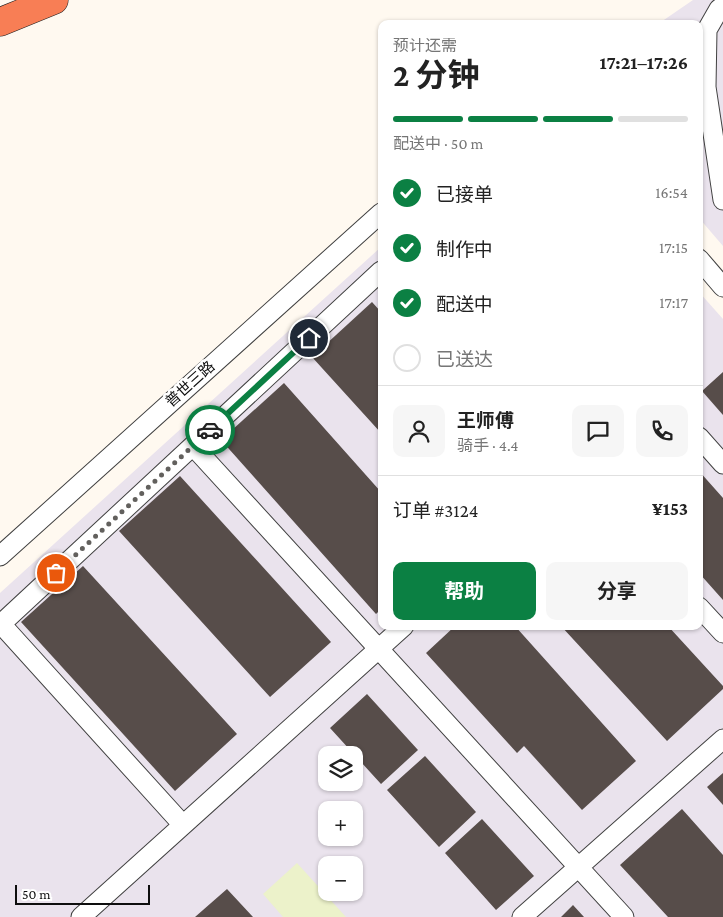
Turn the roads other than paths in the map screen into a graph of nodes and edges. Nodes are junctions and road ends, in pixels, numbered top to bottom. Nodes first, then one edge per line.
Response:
1 (54, 0) edge
2 (723, 6) edge
3 (0, 22) edge
4 (723, 200) edge
5 (378, 216) edge
6 (703, 262) edge
7 (378, 274) edge
8 (720, 277) edge
9 (703, 442) edge
10 (193, 446) junction
11 (723, 464) edge
12 (0, 556) edge
13 (703, 611) edge
14 (400, 630) edge
15 (723, 633) edge
16 (378, 650) junction
17 (723, 739) edge
18 (183, 825) junction
19 (578, 867) junction
20 (81, 917) edge
21 (522, 917) edge
22 (624, 917) edge

1 - 3 highway
2 - 4 street
5 - 12 street, 普世三路
6 - 8 street
7 - 10 street
9 - 11 street
10 - 16 street
10 - 18 street
13 - 15 street
14 - 16 street
16 - 18 street
16 - 19 street
17 - 19 street
18 - 20 street
19 - 21 street
19 - 22 street

